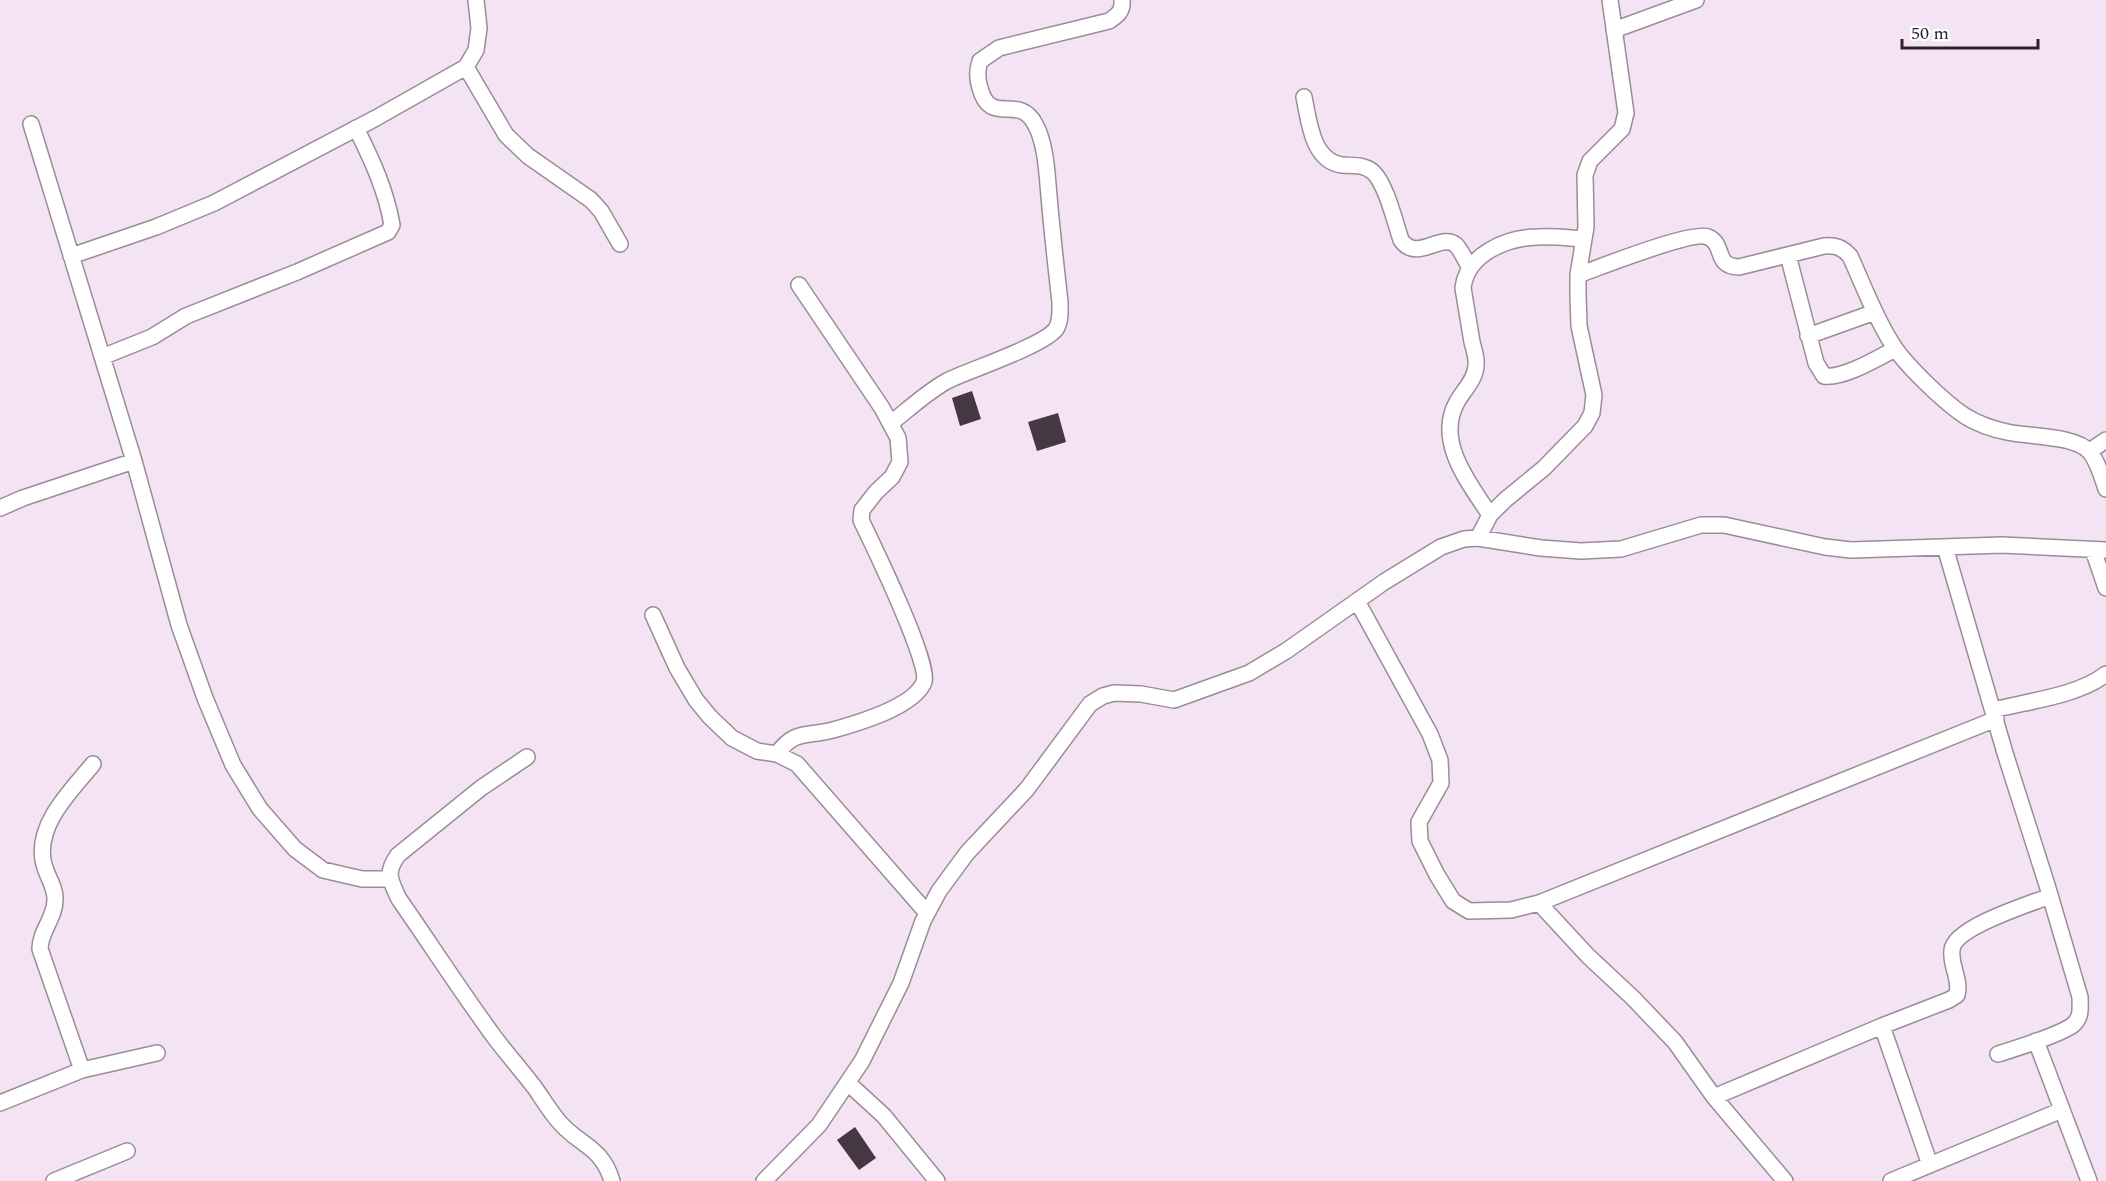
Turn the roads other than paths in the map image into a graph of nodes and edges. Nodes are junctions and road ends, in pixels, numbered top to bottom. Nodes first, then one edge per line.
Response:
1 (476, 0) edge
2 (1122, 0) edge
3 (1610, 0) edge
4 (1696, 0) edge
5 (1614, 30) junction
6 (466, 67) junction
7 (1304, 97) dead end
8 (31, 124) dead end
9 (356, 128) junction
10 (1584, 239) junction
11 (620, 244) dead end
12 (1788, 255) junction
13 (71, 256) junction
14 (1469, 266) junction
15 (1578, 275) junction
16 (799, 285) dead end
17 (1875, 312) junction
18 (1808, 336) junction
19 (1895, 349) junction
20 (102, 357) junction
21 (891, 423) junction
22 (2106, 440) edge
23 (2090, 451) junction
24 (134, 461) junction
25 (2106, 489) edge
26 (0, 508) edge
27 (1490, 515) junction
28 (1478, 538) junction
29 (1945, 547) junction
30 (2099, 550) edge
31 (2106, 588) edge
32 (1357, 601) junction
33 (653, 615) dead end
34 (2106, 674) edge
35 (1994, 714) junction
36 (777, 754) junction
37 (527, 757) dead end
38 (93, 764) dead end
39 (389, 879) junction
40 (2050, 896) junction
41 (1539, 903) junction
42 (927, 913) junction
43 (1882, 1026) junction
44 (2036, 1041) junction
45 (157, 1053) dead end
46 (1998, 1054) dead end
47 (82, 1070) junction
48 (848, 1083) junction
49 (1714, 1097) junction
50 (0, 1104) edge
51 (2062, 1110) junction
52 (127, 1151) dead end
53 (1930, 1165) junction
54 (54, 1181) edge
55 (612, 1181) edge
56 (764, 1181) edge
57 (937, 1181) edge
58 (1785, 1181) edge
59 (1891, 1181) edge
60 (2089, 1181) edge

1 - 6 street
2 - 21 street
3 - 5 street
4 - 5 street
5 - 10 street
6 - 9 street
6 - 11 street
7 - 14 street
8 - 13 street
9 - 13 street
9 - 20 street
10 - 14 street
10 - 15 street
12 - 15 street
12 - 17 street
12 - 18 street
13 - 20 street
14 - 27 street
15 - 27 street
16 - 21 street
17 - 18 street
17 - 19 street
18 - 19 street
19 - 23 street
20 - 24 street
21 - 36 street
22 - 23 street
23 - 25 street
24 - 26 street
24 - 39 street
27 - 28 street
28 - 29 street
28 - 32 street
29 - 30 street
29 - 35 street
30 - 31 street
32 - 41 street
32 - 42 street
33 - 36 street
34 - 35 street
35 - 40 street
35 - 41 street
36 - 42 street
37 - 39 street
38 - 47 street
39 - 55 street
40 - 43 street
40 - 44 street
41 - 49 street
42 - 48 street
43 - 49 street
43 - 53 street
44 - 46 street
44 - 51 street
45 - 47 street
47 - 50 street
48 - 56 street
48 - 57 street
49 - 58 street
51 - 53 street
51 - 60 street
52 - 54 street
53 - 59 street

